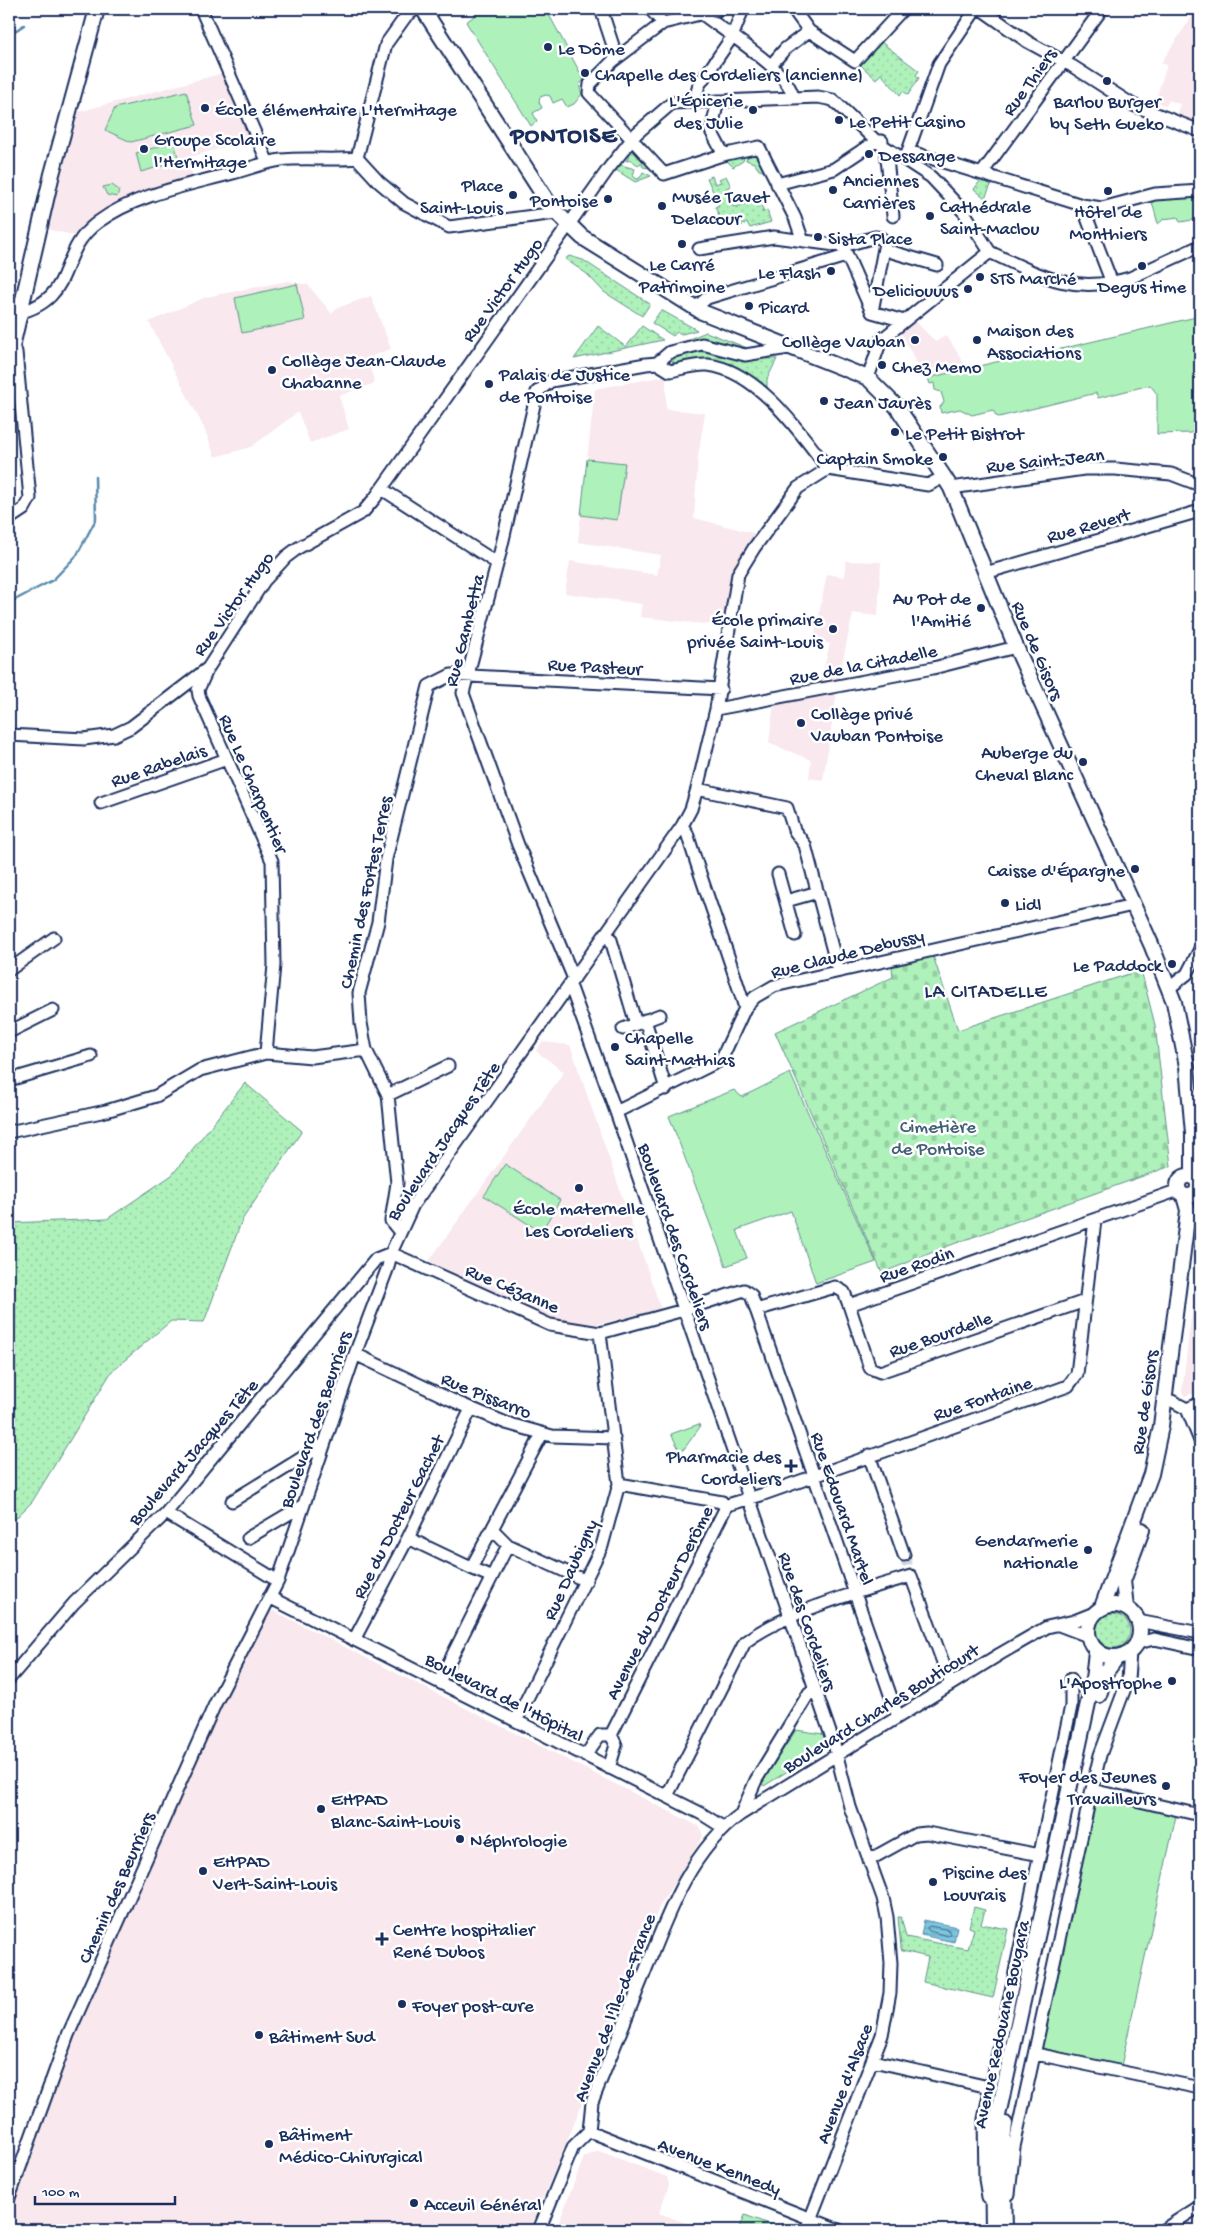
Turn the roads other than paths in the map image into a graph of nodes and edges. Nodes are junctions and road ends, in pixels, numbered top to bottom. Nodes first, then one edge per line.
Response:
1 (97, 9) edge
2 (201, 9) edge
3 (416, 9) edge
4 (423, 9) edge
5 (601, 9) edge
6 (650, 9) edge
7 (721, 9) edge
8 (743, 9) edge
9 (794, 9) edge
10 (903, 9) edge
11 (976, 9) edge
12 (981, 9) edge
13 (1102, 9) edge
14 (701, 13) junction
15 (663, 23) junction
16 (809, 31) junction
17 (732, 37) junction
18 (617, 58) junction
19 (1064, 62) junction
20 (771, 65) junction
21 (793, 98) junction
22 (718, 100) junction
23 (694, 102) junction
24 (1200, 131) edge
25 (632, 140) junction
26 (883, 144) junction
27 (724, 154) junction
28 (357, 158) junction
29 (268, 163) junction
30 (982, 173) junction
31 (777, 184) junction
32 (1200, 191) edge
33 (1082, 205) junction
34 (556, 214) junction
35 (893, 216) dead end
36 (567, 225) junction
37 (803, 241) junction
38 (1200, 246) edge
39 (699, 249) dead end
40 (844, 251) junction
41 (892, 252) dead end
42 (990, 252) junction
43 (937, 265) dead end
44 (1112, 283) junction
45 (695, 308) junction
46 (872, 312) junction
47 (14, 314) edge
48 (904, 321) junction
49 (789, 348) junction
50 (10, 355) edge
51 (657, 363) junction
52 (868, 378) junction
53 (828, 469) junction
54 (948, 483) junction
55 (1200, 485) edge
56 (382, 489) junction
57 (1200, 511) edge
58 (9, 518) edge
59 (497, 563) junction
60 (985, 573) junction
61 (1016, 647) junction
62 (208, 668) junction
63 (468, 675) junction
64 (721, 689) junction
65 (716, 709) junction
66 (9, 735) edge
67 (226, 759) junction
68 (697, 789) junction
69 (101, 802) dead end
70 (682, 826) junction
71 (778, 874) dead end
72 (818, 892) junction
73 (786, 901) junction
74 (1133, 904) junction
75 (607, 934) junction
76 (795, 935) dead end
77 (54, 938) dead end
78 (1200, 949) edge
79 (9, 970) edge
80 (838, 970) junction
81 (572, 982) junction
82 (1168, 989) junction
83 (745, 1008) junction
84 (53, 1010) dead end
85 (660, 1015) dead end
86 (641, 1022) junction
87 (623, 1029) dead end
88 (9, 1032) edge
89 (366, 1050) junction
90 (266, 1053) junction
91 (91, 1056) dead end
92 (448, 1066) dead end
93 (9, 1080) edge
94 (666, 1089) junction
95 (388, 1095) junction
96 (616, 1112) junction
97 (9, 1132) edge
98 (1188, 1189) junction
99 (1095, 1220) junction
100 (400, 1231) junction
101 (391, 1253) junction
102 (1085, 1301) junction
103 (849, 1304) junction
104 (683, 1309) junction
105 (756, 1310) junction
106 (600, 1333) junction
107 (354, 1354) junction
108 (1172, 1401) junction
109 (1200, 1404) edge
110 (471, 1409) junction
111 (1187, 1409) junction
112 (542, 1434) junction
113 (614, 1438) junction
114 (1200, 1441) edge
115 (323, 1445) junction
116 (869, 1455) junction
117 (814, 1476) junction
118 (619, 1484) junction
119 (749, 1499) junction
120 (232, 1501) dead end
121 (302, 1506) junction
122 (724, 1506) junction
123 (166, 1513) junction
124 (492, 1529) junction
125 (248, 1538) dead end
126 (408, 1538) junction
127 (508, 1545) junction
128 (904, 1555) tunnel mouth
129 (471, 1568) junction
130 (492, 1577) junction
131 (278, 1581) junction
132 (586, 1581) junction
133 (855, 1593) junction
134 (269, 1598) junction
135 (1126, 1607) junction
136 (1098, 1610) junction
137 (791, 1618) junction
138 (1138, 1621) junction
139 (1059, 1625) junction
140 (1200, 1633) edge
141 (1088, 1636) junction
142 (354, 1640) junction
143 (1200, 1649) edge
144 (1096, 1651) junction
145 (1128, 1651) junction
146 (9, 1679) edge
147 (1071, 1679) dead end
148 (439, 1682) junction
149 (951, 1684) junction
150 (814, 1690) junction
151 (1088, 1704) junction
152 (1071, 1706) junction
153 (898, 1717) junction
154 (516, 1721) junction
155 (610, 1735) junction
156 (836, 1754) junction
157 (585, 1756) junction
158 (609, 1768) junction
159 (1092, 1790) junction
160 (667, 1796) junction
161 (740, 1814) junction
162 (1200, 1815) edge
163 (724, 1828) junction
164 (1040, 1855) junction
165 (869, 1860) junction
166 (1036, 2054) junction
167 (873, 2061) junction
168 (989, 2087) junction
169 (1200, 2088) edge
170 (589, 2131) junction
171 (9, 2198) edge
172 (1200, 2206) edge
173 (811, 2219) junction
174 (999, 2227) edge
175 (538, 2230) edge
176 (806, 2230) edge
177 (839, 2230) edge
178 (1163, 2230) edge

1 - 47 main road
2 - 29 street
3 - 28 street
4 - 34 main road
5 - 18 street
6 - 15 street
7 - 14 street
8 - 17 street
9 - 16 street
10 - 16 street
11 - 30 street
12 - 19 street
13 - 19 street, Rue Thiers
14 - 15 street
14 - 17 street
15 - 18 street
16 - 20 street
17 - 20 street
17 - 23 street
18 - 25 street
19 - 24 street
19 - 30 street, Rue Thiers
20 - 21 street
21 - 22 street
21 - 26 street
22 - 23 street
22 - 27 street
23 - 25 street, Rue Victor Hugo
25 - 27 street
25 - 36 street, Rue Victor Hugo
26 - 31 street
26 - 35 street
26 - 42 street
27 - 31 street
28 - 29 street
28 - 34 street
29 - 47 street
30 - 33 street
31 - 37 street
32 - 33 street
33 - 44 street
34 - 36 main road
36 - 45 main road
36 - 56 street, Rue Victor Hugo
37 - 39 street
37 - 40 street
38 - 44 street
40 - 45 street
40 - 46 street
40 - 46 street
41 - 43 street
42 - 44 street
42 - 48 street
45 - 49 main road
46 - 48 street
47 - 50 main road
48 - 52 street
49 - 51 street
49 - 52 main road
50 - 58 street
51 - 53 street
51 - 59 street, Rue Gambetta
52 - 54 main road, Rue de Gisors
53 - 54 street, Rue Saint-Jean
53 - 64 street, Boulevard Jacques Tête
54 - 55 street, Rue Saint-Jean
54 - 60 main road, Rue de Gisors
56 - 59 street
56 - 62 street, Rue Victor Hugo
57 - 60 street, Rue Revert
59 - 63 street, Rue Gambetta
60 - 61 main road, Rue de Gisors
61 - 65 street, Rue de la Citadelle
61 - 74 main road, Rue de Gisors
62 - 66 street, Rue Victor Hugo
62 - 67 street, Rue Le Charpentier
63 - 64 street, Rue Pasteur
63 - 81 street, Rue Gambetta
63 - 89 street, Chemin des Fortes Terres
64 - 65 street, Boulevard Jacques Tête
65 - 68 street, Boulevard Jacques Tête
67 - 69 street, Rue Rabelais
67 - 90 street, Rue Le Charpentier
68 - 70 street, Boulevard Jacques Tête
68 - 72 street
70 - 75 street, Boulevard Jacques Tête
70 - 83 street
71 - 73 street
72 - 73 street
72 - 80 street
73 - 76 street
74 - 80 street, Rue Claude Debussy
74 - 82 main road, Rue de Gisors
75 - 81 street, Boulevard Jacques Tête
75 - 86 street
77 - 79 street
78 - 82 street
80 - 83 street, Rue Claude Debussy
81 - 96 street, Boulevard des Cordeliers
81 - 100 street, Boulevard Jacques Tête
82 - 98 main road, Rue de Gisors
83 - 94 street, Rue Claude Debussy
84 - 88 street
85 - 86 street
86 - 87 street
86 - 94 street
89 - 90 street
89 - 95 street, Chemin des Fortes Terres
90 - 97 street
91 - 93 street
92 - 95 street
94 - 96 street, Rue Claude Debussy
95 - 100 street, Chemin des Fortes Terres
96 - 104 street, Boulevard des Cordeliers
98 - 99 street, Rue Rodin
98 - 108 main road, Rue de Gisors
98 - 136 main road, Rue de Gisors
99 - 102 street, Rue Fontaine
99 - 103 street, Rue Rodin
100 - 101 street, Boulevard Jacques Tête
101 - 106 street, Rue Cézanne
101 - 107 street, Boulevard des Beurriers
101 - 123 street, Boulevard Jacques Tête
102 - 103 street, Rue Bourdelle
102 - 116 street, Rue Fontaine
103 - 105 street
104 - 105 street
104 - 106 street, Rue Cézanne
104 - 119 street, Boulevard des Cordeliers
105 - 117 street, Rue Edouard Martel
106 - 113 street, Rue Daubigny
107 - 110 street, Rue Pissarro
107 - 115 street, Boulevard des Beurriers
108 - 111 street
108 - 135 main road, Rue de Gisors
109 - 111 street
110 - 112 street, Rue Pissarro
110 - 126 street, Rue du Docteur Gachet
111 - 114 street
112 - 113 street, Rue Pissarro
112 - 124 street
113 - 118 street, Rue Daubigny
115 - 120 street
115 - 121 street, Boulevard des Beurriers
116 - 117 street, Rue Fontaine
116 - 128 street
117 - 119 street, Rue Fontaine
117 - 133 street, Rue Edouard Martel
118 - 122 street
118 - 132 street, Rue Daubigny
119 - 122 street, Avenue du Docteur Derôme
119 - 137 street, Rue des Cordeliers
121 - 125 street
121 - 131 street, Boulevard des Beurriers
122 - 155 street, Avenue du Docteur Derôme
123 - 131 street
123 - 146 street, Boulevard Jacques Tête
124 - 127 street
124 - 129 street
126 - 129 street
126 - 142 street, Rue du Docteur Gachet
127 - 130 street
127 - 132 street
129 - 130 street
130 - 148 street
131 - 134 street, Boulevard des Beurriers
132 - 154 street, Rue Daubigny
133 - 137 street
133 - 149 street
133 - 153 street, Rue Edouard Martel
134 - 142 street, Boulevard de l'Hôpital
134 - 171 street, Chemin des Beurriers
135 - 136 main road
135 - 138 main road
136 - 139 street, Boulevard Charles Bouticourt
136 - 141 main road
137 - 150 street, Rue des Cordeliers
137 - 160 street
138 - 140 street
138 - 145 main road
139 - 141 street
139 - 149 street, Boulevard Charles Bouticourt
141 - 144 main road
142 - 148 street, Boulevard de l'Hôpital
143 - 145 street
144 - 145 main road
144 - 151 main road, Avenue Redouane Bougara
145 - 159 street
145 - 174 main road, Avenue Redouane Bougara
147 - 152 street
148 - 154 street, Boulevard de l'Hôpital
149 - 153 street, Boulevard Charles Bouticourt
150 - 156 street, Rue des Cordeliers
150 - 161 street
151 - 152 street
151 - 174 main road, Avenue Redouane Bougara
152 - 164 street
153 - 156 street, Boulevard Charles Bouticourt
154 - 157 street, Boulevard de l'Hôpital
155 - 157 street
155 - 158 street
156 - 161 street, Boulevard Charles Bouticourt
156 - 165 street, Avenue d'Alsace
157 - 158 street, Boulevard de l'Hôpital
158 - 160 street, Boulevard de l'Hôpital
159 - 162 street
159 - 166 street
160 - 163 street, Boulevard de l'Hôpital
161 - 163 street, Boulevard Charles Bouticourt
163 - 170 street, Avenue de l'Île-de-France
164 - 165 street
164 - 168 street
165 - 167 street, Avenue d'Alsace
166 - 169 street
166 - 174 street
167 - 168 street
167 - 173 street, Avenue d'Alsace
168 - 174 street
170 - 173 street, Avenue Kennedy
170 - 175 street, Avenue de l'Île-de-France
172 - 178 street
173 - 176 street, Avenue d'Alsace
173 - 177 street, Avenue Kennedy

